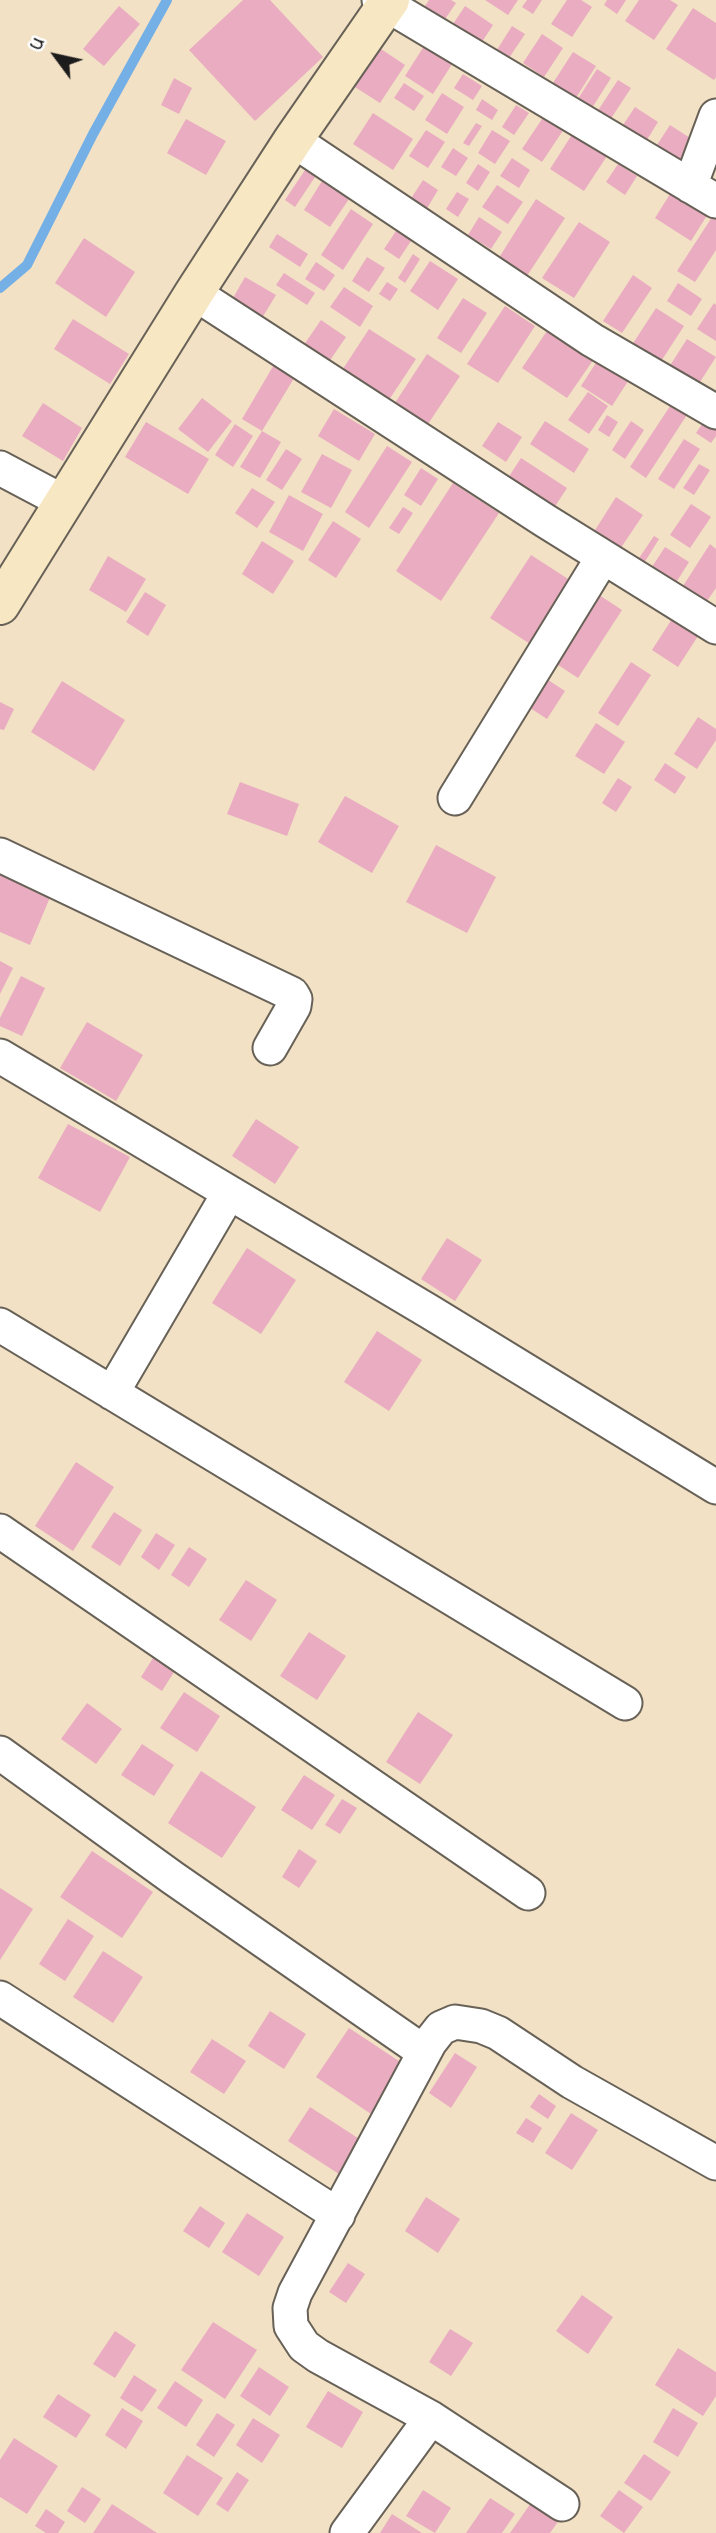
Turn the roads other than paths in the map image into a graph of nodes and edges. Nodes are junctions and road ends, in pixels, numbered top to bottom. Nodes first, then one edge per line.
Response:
1 (385, 2) edge
2 (716, 116) edge
3 (293, 140) junction
4 (703, 194) edge
5 (194, 293) junction
6 (716, 412) edge
7 (0, 468) edge
8 (64, 502) junction
9 (603, 558) junction
10 (0, 606) edge
11 (716, 627) edge
12 (455, 798) dead end
13 (0, 855) edge
14 (270, 1048) dead end
15 (0, 1056) edge
16 (229, 1193) junction
17 (0, 1325) edge
18 (111, 1392) junction
19 (716, 1487) edge
20 (0, 1531) edge
21 (625, 1703) dead end
22 (0, 1753) edge
23 (528, 1894) dead end
24 (0, 1998) edge
25 (424, 2052) junction
26 (716, 2163) edge
27 (338, 2215) junction
28 (431, 2418) junction
29 (562, 2504) dead end
30 (346, 2533) edge

1 - 3 street
1 - 4 street
2 - 4 street
3 - 5 street
3 - 6 street
5 - 8 street
5 - 9 street
7 - 8 street
8 - 10 street
9 - 11 street
9 - 12 street
13 - 14 street
15 - 16 street
16 - 18 street
16 - 19 street
17 - 18 street
18 - 21 street
20 - 23 street
22 - 25 street
24 - 27 street
25 - 26 street
25 - 27 street
27 - 28 street
28 - 29 street
28 - 30 street

